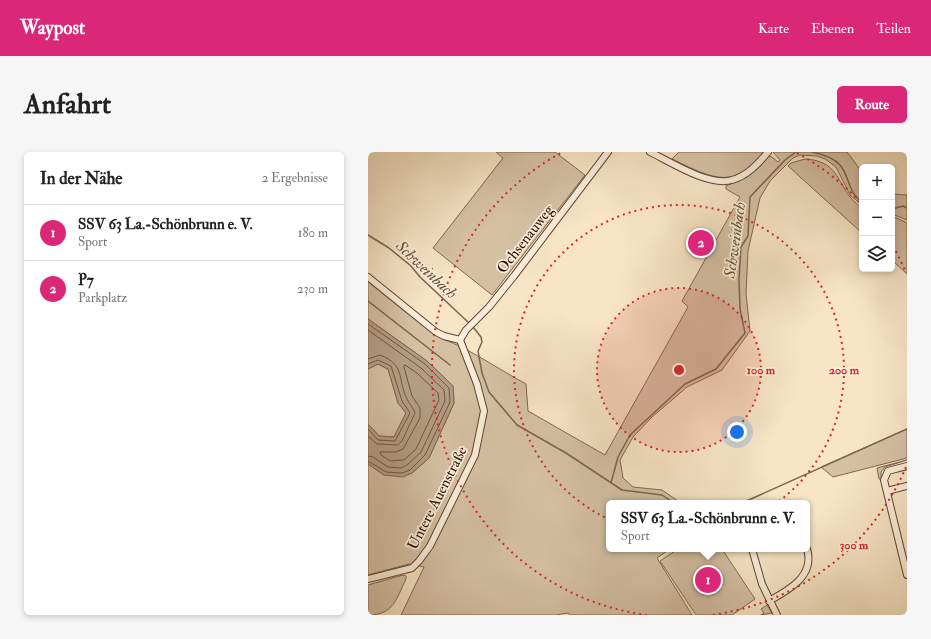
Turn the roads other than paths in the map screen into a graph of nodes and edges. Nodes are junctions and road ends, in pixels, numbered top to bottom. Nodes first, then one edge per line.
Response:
1 (608, 152) edge
2 (650, 152) edge
3 (768, 152) edge
4 (368, 277) edge
5 (460, 340) junction
6 (907, 466) edge
7 (907, 486) edge
8 (887, 491) junction
9 (753, 552) edge
10 (808, 552) edge
11 (907, 575) edge
12 (368, 579) edge
13 (769, 601) junction
14 (777, 615) edge

1 - 5 street, Ochsenauweg
2 - 3 street
4 - 5 street
5 - 12 street, Untere Auenstraße
6 - 8 street
7 - 8 street
8 - 11 street
9 - 13 street
10 - 13 street
13 - 14 street

